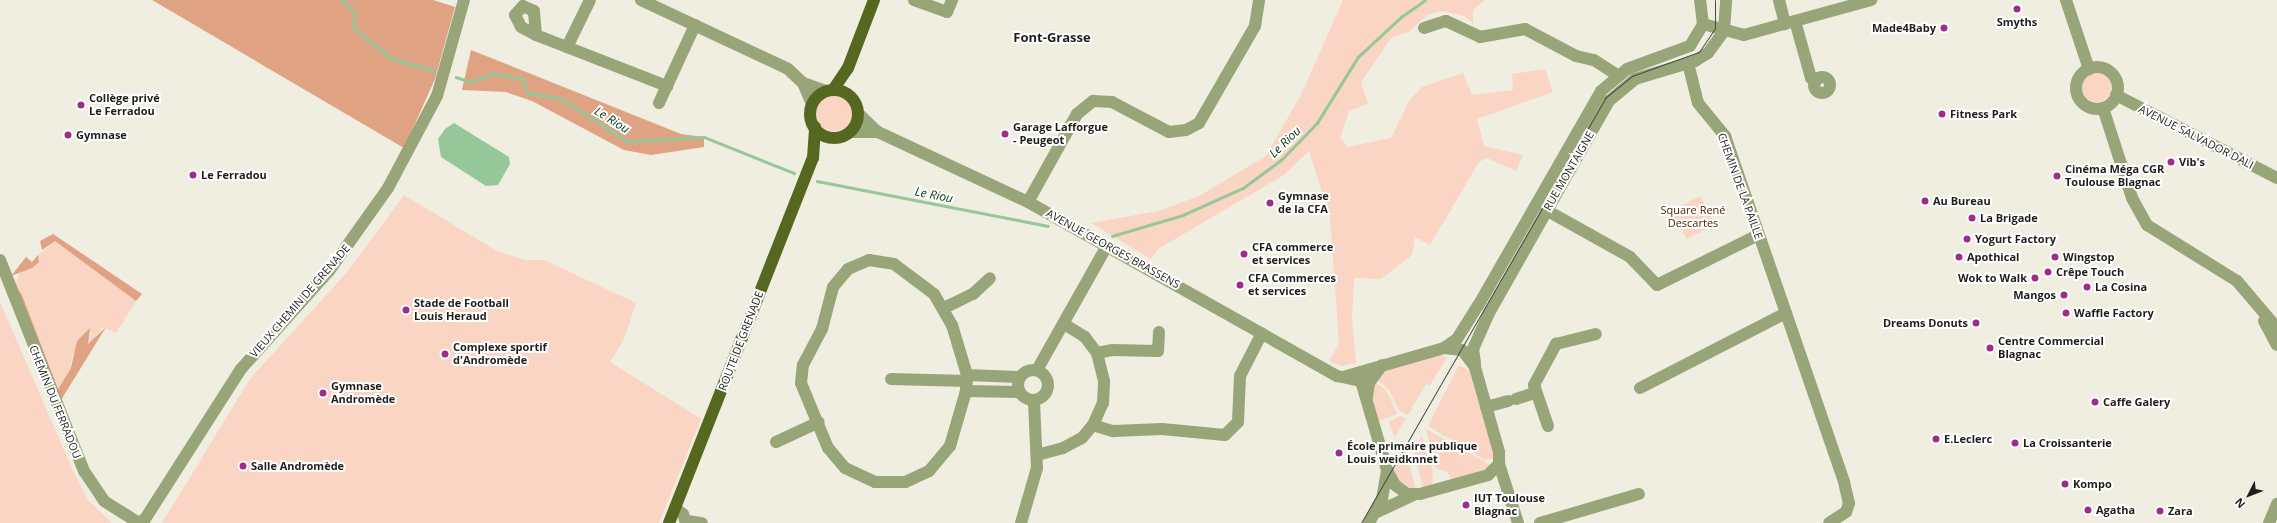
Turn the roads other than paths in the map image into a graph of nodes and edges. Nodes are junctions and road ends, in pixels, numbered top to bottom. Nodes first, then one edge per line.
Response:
1 (464, 0) edge
2 (590, 0) edge
3 (874, 0) edge
4 (914, 0) edge
5 (952, 0) edge
6 (1259, 0) edge
7 (1700, 0) edge
8 (1726, 0) edge
9 (1779, 0) edge
10 (1872, 0) edge
11 (2066, 0) edge
12 (645, 1) edge
13 (1790, 23) junction
14 (1703, 24) junction
15 (695, 25) junction
16 (1424, 28) dead end
17 (1724, 31) junction
18 (536, 35) dead end
19 (568, 47) junction
20 (1688, 63) junction
21 (848, 68) junction
22 (2089, 69) junction
23 (1617, 75) junction
24 (1816, 81) dead end
25 (803, 83) junction
26 (666, 86) junction
27 (830, 90) junction
28 (2116, 95) junction
29 (852, 97) junction
30 (659, 104) dead end
31 (812, 104) junction
32 (2103, 108) junction
33 (858, 113) junction
34 (815, 127) junction
35 (850, 132) junction
36 (878, 132) junction
37 (833, 138) junction
38 (813, 158) junction
39 (2277, 178) edge
40 (2132, 198) junction
41 (1028, 202) junction
42 (1546, 210) junction
43 (1758, 235) junction
44 (1107, 246) junction
45 (0, 260) edge
46 (990, 278) dead end
47 (944, 308) junction
48 (1786, 313) junction
49 (1064, 324) junction
50 (2277, 328) edge
51 (1160, 332) dead end
52 (1262, 333) junction
53 (1596, 334) dead end
54 (2277, 345) edge
55 (1444, 348) junction
56 (1097, 353) junction
57 (1382, 365) junction
58 (1475, 366) junction
59 (1037, 370) junction
60 (1346, 376) junction
61 (1019, 377) junction
62 (890, 379) dead end
63 (967, 382) junction
64 (1640, 388) dead end
65 (1019, 392) junction
66 (1536, 393) junction
67 (1366, 398) junction
68 (1034, 401) junction
69 (1486, 407) junction
70 (819, 422) junction
71 (1093, 425) junction
72 (1548, 426) dead end
73 (776, 442) dead end
74 (1037, 455) junction
75 (1499, 464) junction
76 (1387, 470) junction
77 (1488, 475) junction
78 (1504, 480) junction
79 (1639, 494) dead end
80 (1414, 495) junction
81 (2277, 504) edge
82 (675, 508) junction
83 (1377, 512) junction
84 (686, 522) edge
85 (139, 523) edge
86 (669, 523) edge
87 (702, 523) edge
88 (1021, 523) edge
89 (1369, 523) edge
90 (1518, 523) edge
91 (1540, 523) edge
92 (1828, 523) edge
93 (2269, 523) edge

1 - 85 street, VIEUX CHEMIN DE GRENADE
2 - 19 street
3 - 21 main road
4 - 5 street
6 - 41 street
7 - 14 street
8 - 17 street
9 - 13 street
10 - 13 street
11 - 22 street
12 - 15 street
13 - 17 street
13 - 24 street
14 - 17 street
14 - 23 street, RUE MONTAIGNE
15 - 25 street
15 - 26 street
16 - 23 street
17 - 20 street, RUE MONTAIGNE
18 - 19 street
19 - 26 street
20 - 42 street, RUE MONTAIGNE
20 - 43 street, CHEMIN DE LA PAILLE
21 - 27 main road
21 - 29 main road
22 - 28 street
22 - 32 street
23 - 55 street, RUE MONTAIGNE
25 - 27 street
25 - 31 street
26 - 30 street
27 - 29 main road
27 - 31 main road
28 - 32 street
28 - 39 street, AVENUE SALVADOR DALI
29 - 33 main road
31 - 34 main road
32 - 40 street
33 - 35 main road
33 - 36 street, AVENUE GEORGES BRASSENS
34 - 37 main road
34 - 38 main road
35 - 36 street, AVENUE GEORGES BRASSENS
35 - 37 main road
36 - 41 street, AVENUE GEORGES BRASSENS
37 - 38 main road
38 - 82 main road, ROUTE DE GRENADE
40 - 50 street
40 - 54 street
41 - 44 street, AVENUE GEORGES BRASSENS
42 - 43 street
42 - 58 street, RUE MONTAIGNE
43 - 48 street, CHEMIN DE LA PAILLE
44 - 49 street
44 - 52 street, AVENUE GEORGES BRASSENS
45 - 85 street, CHEMIN DU FERRADOU
46 - 47 street
47 - 63 street
47 - 70 street
48 - 64 street
48 - 92 street, CHEMIN DE LA PAILLE
49 - 56 street
49 - 59 street
51 - 56 street
52 - 60 street, AVENUE GEORGES BRASSENS
52 - 71 street
53 - 66 street
55 - 57 street
55 - 58 street
56 - 71 street
57 - 60 street
57 - 67 street
58 - 69 street
59 - 61 street
59 - 68 street
60 - 67 street, AVENUE GEORGES BRASSENS
61 - 63 street
61 - 65 street
62 - 63 street
63 - 65 street
63 - 70 street
65 - 68 street
66 - 69 street
66 - 72 street
67 - 76 street
68 - 74 street
69 - 75 street
70 - 73 street
71 - 74 street
74 - 88 street
75 - 77 street
75 - 78 street
76 - 80 street
76 - 83 street
77 - 78 street
77 - 80 street
78 - 90 street
79 - 91 street
80 - 83 street
81 - 93 street
82 - 84 street
82 - 86 main road, ROUTE DE GRENADE
83 - 89 street
84 - 87 street

